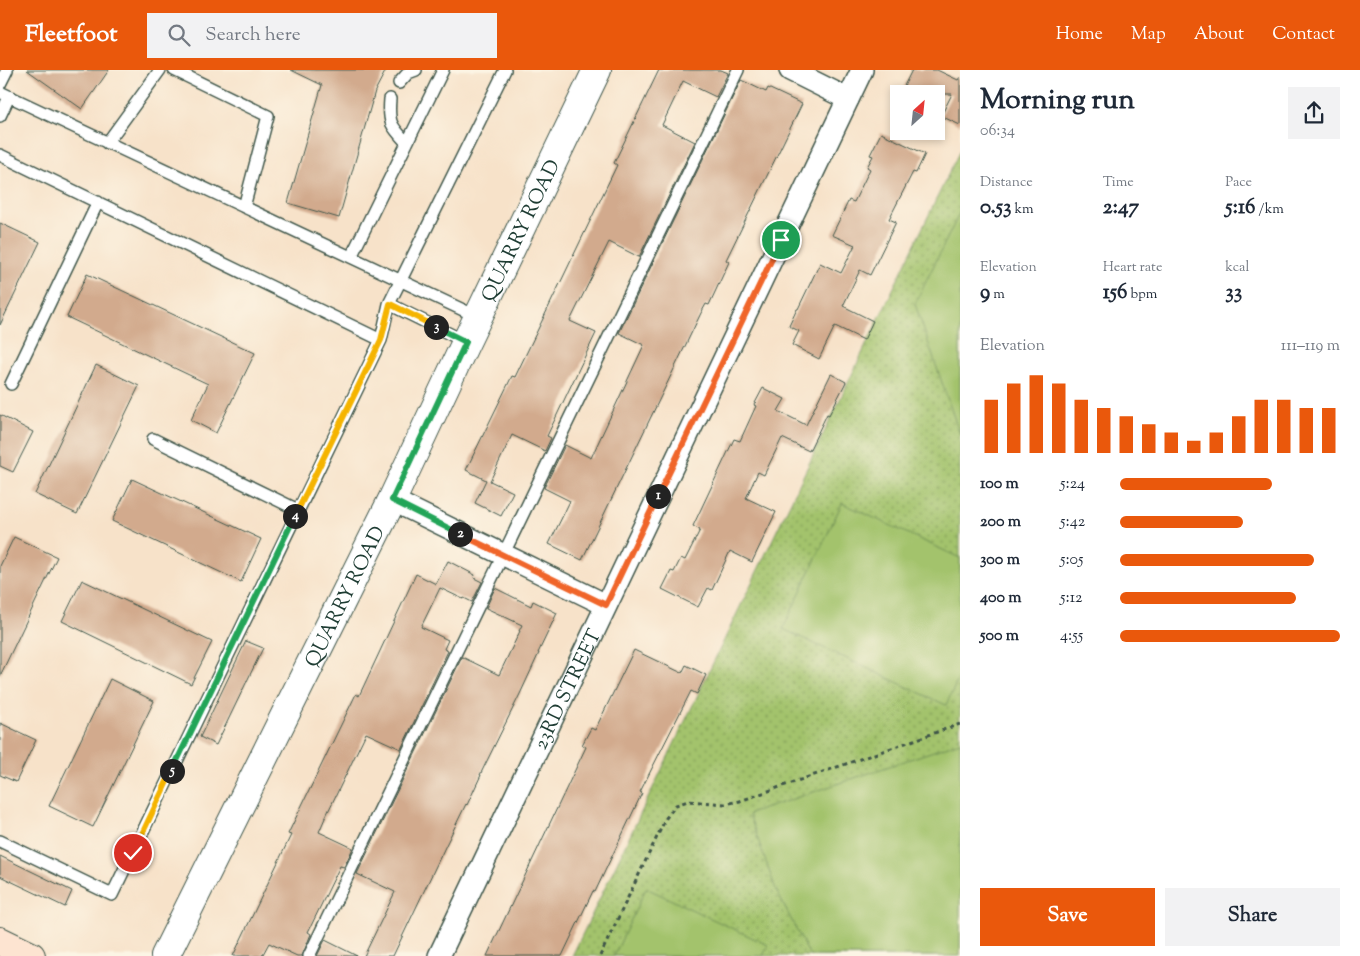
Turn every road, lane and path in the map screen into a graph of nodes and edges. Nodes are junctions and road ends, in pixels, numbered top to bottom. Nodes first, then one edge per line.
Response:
1 (7, 70) edge
2 (160, 70) edge
3 (174, 70) edge
4 (416, 70) edge
5 (443, 70) edge
6 (505, 70) edge
7 (597, 70) edge
8 (738, 70) edge
9 (790, 70) edge
10 (862, 70) edge
11 (399, 83) dead end
12 (0, 84) edge
13 (5, 95) edge
14 (848, 98) junction
15 (390, 99) dead end
16 (0, 116) edge
17 (107, 142) junction
18 (407, 143) junction
19 (0, 155) edge
20 (98, 202) junction
21 (244, 207) junction
22 (351, 257) junction
23 (401, 280) junction
24 (390, 304) junction
25 (478, 316) junction
26 (381, 340) junction
27 (466, 342) junction
28 (11, 384) dead end
29 (153, 439) dead end
30 (392, 500) junction
31 (298, 510) junction
32 (502, 555) junction
33 (606, 605) junction
34 (960, 724) edge
35 (0, 841) edge
36 (0, 941) edge
37 (31, 956) edge
38 (165, 956) edge
39 (309, 956) edge
40 (439, 956) edge
41 (600, 956) edge

1 - 12 lane
2 - 17 lane
3 - 21 lane
4 - 11 lane
5 - 18 lane
6 - 23 lane
7 - 25 street, QUARRY ROAD
8 - 32 lane
9 - 14 street
10 - 14 street, 23RD STREET
13 - 16 lane
13 - 17 lane
14 - 33 street, 23RD STREET
15 - 18 lane
17 - 21 lane
18 - 22 lane
19 - 20 lane
20 - 26 lane
20 - 28 lane
21 - 22 lane
22 - 23 lane
23 - 24 lane
23 - 25 lane
24 - 26 lane
24 - 27 lane
25 - 27 street, QUARRY ROAD
26 - 31 lane
27 - 30 street, QUARRY ROAD
29 - 31 lane
30 - 32 street
30 - 38 street, QUARRY ROAD
31 - 35 lane
32 - 33 street
32 - 39 lane
33 - 40 street, 23RD STREET
34 - 41 path
36 - 37 main road

